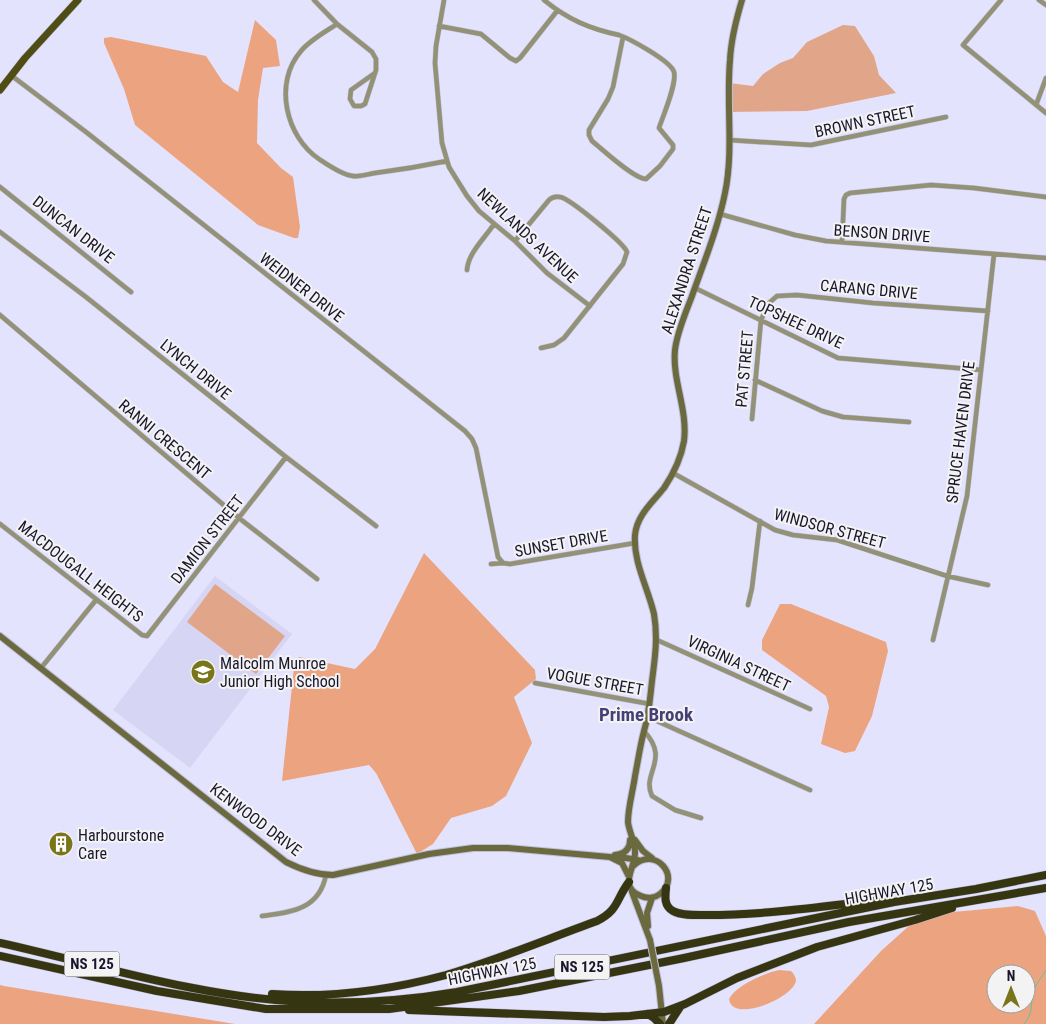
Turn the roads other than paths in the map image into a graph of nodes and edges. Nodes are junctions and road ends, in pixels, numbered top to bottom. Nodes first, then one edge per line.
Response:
1 (78, 0) edge
2 (314, 0) edge
3 (444, 0) edge
4 (544, 0) edge
5 (742, 0) edge
6 (1001, 0) edge
7 (1040, 0) edge
8 (1046, 5) edge
9 (557, 11) junction
10 (337, 24) junction
11 (439, 26) junction
12 (623, 37) junction
13 (375, 73) junction
14 (12, 76) junction
15 (1046, 78) edge
16 (0, 90) edge
17 (1036, 105) junction
18 (1046, 113) edge
19 (946, 117) dead end
20 (729, 140) junction
21 (447, 161) junction
22 (0, 187) edge
23 (1046, 197) edge
24 (720, 214) junction
25 (494, 224) junction
26 (0, 232) edge
27 (515, 241) junction
28 (842, 242) junction
29 (994, 254) junction
30 (1046, 258) edge
31 (467, 270) dead end
32 (695, 288) junction
33 (131, 292) dead end
34 (590, 306) junction
35 (988, 311) junction
36 (0, 315) edge
37 (761, 320) junction
38 (541, 348) dead end
39 (981, 370) junction
40 (755, 380) junction
41 (752, 419) dead end
42 (909, 422) dead end
43 (286, 457) junction
44 (673, 473) junction
45 (239, 518) junction
46 (760, 521) junction
47 (0, 524) edge
48 (376, 526) dead end
49 (635, 543) junction
50 (503, 563) junction
51 (491, 564) dead end
52 (947, 576) junction
53 (317, 580) dead end
54 (988, 585) dead end
55 (96, 600) junction
56 (748, 605) dead end
57 (0, 636) edge
58 (147, 636) joint
59 (657, 640) junction
60 (933, 640) dead end
61 (41, 668) junction
62 (535, 683) dead end
63 (650, 704) junction
64 (810, 709) dead end
65 (648, 717) junction
66 (644, 731) junction
67 (810, 790) dead end
68 (701, 818) dead end
69 (630, 831) junction
70 (609, 856) junction
71 (658, 861) junction
72 (636, 862) junction
73 (326, 875) junction
74 (1046, 875) edge
75 (629, 882) junction
76 (666, 888) junction
77 (1046, 888) edge
78 (976, 889) junction
79 (652, 898) junction
80 (978, 900) junction
81 (262, 916) dead end
82 (650, 940) junction
83 (0, 943) edge
84 (0, 956) edge
85 (206, 989) junction
86 (681, 1006) junction
87 (389, 1010) junction
88 (662, 1013) junction
89 (648, 1014) junction
90 (662, 1024) edge
91 (669, 1024) edge

1 - 14 main road
2 - 10 street
3 - 11 street, NEWLANDS AVENUE
4 - 9 street
5 - 20 main road, ALEXANDRA STREET
6 - 17 street
7 - 8 street
9 - 11 street
9 - 12 street
10 - 13 street
10 - 21 street
11 - 21 street, NEWLANDS AVENUE
12 - 12 street
13 - 13 street
14 - 16 main road
14 - 50 street, WEIDNER DRIVE
15 - 17 street
17 - 18 street
19 - 20 street, BROWN STREET
20 - 24 main road, ALEXANDRA STREET
21 - 25 street, NEWLANDS AVENUE
22 - 33 street, DUNCAN DRIVE
23 - 28 street
24 - 28 street, BENSON DRIVE
24 - 32 main road, ALEXANDRA STREET
25 - 27 street, NEWLANDS AVENUE
25 - 31 street
26 - 43 street, LYNCH DRIVE
27 - 34 street, NEWLANDS AVENUE
27 - 34 street
28 - 29 street, BENSON DRIVE
29 - 30 street, BENSON DRIVE
29 - 35 street, SPRUCE HAVEN DRIVE
32 - 37 street, TOPSHEE DRIVE
32 - 44 main road, ALEXANDRA STREET
34 - 38 street
35 - 37 street, CARANG DRIVE
35 - 39 street, SPRUCE HAVEN DRIVE
36 - 45 street, RANNI CRESCENT
37 - 39 street, TOPSHEE DRIVE
37 - 40 street, PAT STREET
39 - 52 street, SPRUCE HAVEN DRIVE
40 - 41 street, PAT STREET
40 - 42 street
43 - 45 street, DAMION STREET
43 - 48 street, LYNCH DRIVE
44 - 46 street, WINDSOR STREET
44 - 49 main road, ALEXANDRA STREET
45 - 53 street, RANNI CRESCENT
45 - 58 street, DAMION STREET
46 - 52 street, WINDSOR STREET
46 - 56 street
47 - 55 street, MACDOUGALL HEIGHTS
49 - 50 street, SUNSET DRIVE
49 - 59 main road, ALEXANDRA STREET
50 - 51 street, SUNSET DRIVE
52 - 54 street, WINDSOR STREET
52 - 60 street, SPRUCE HAVEN DRIVE
55 - 58 street, MACDOUGALL HEIGHTS
55 - 61 street
57 - 61 main road, KENWOOD DRIVE
59 - 63 main road, ALEXANDRA STREET
59 - 64 street, VIRGINIA STREET
61 - 73 main road, KENWOOD DRIVE
62 - 63 street, VOGUE STREET
63 - 65 main road, ALEXANDRA STREET
65 - 66 main road, ALEXANDRA STREET
65 - 67 street
66 - 68 street
66 - 69 main road, ALEXANDRA STREET
69 - 70 main road
69 - 71 main road
69 - 72 main road, ALEXANDRA STREET
70 - 72 main road, KENWOOD DRIVE
70 - 73 main road, KENWOOD DRIVE
70 - 75 main road, KENWOOD DRIVE
71 - 72 main road
71 - 76 main road
72 - 75 main road
73 - 81 street
74 - 78 highway, HIGHWAY 125 / NS 125
75 - 79 main road
75 - 82 main road, KENWOOD DRIVE
75 - 85 highway
76 - 78 highway
76 - 79 main road
77 - 80 highway, HIGHWAY 125 / NS 125
78 - 85 highway, HIGHWAY 125 / NS 125
79 - 82 main road
80 - 86 highway
80 - 87 highway, HIGHWAY 125 / NS 125
82 - 88 main road, bridge
83 - 85 highway, HIGHWAY 125 / NS 125
84 - 87 highway, HIGHWAY 125 / NS 125
86 - 88 highway
86 - 91 highway
87 - 89 highway
88 - 89 highway
88 - 90 main road
89 - 90 highway

